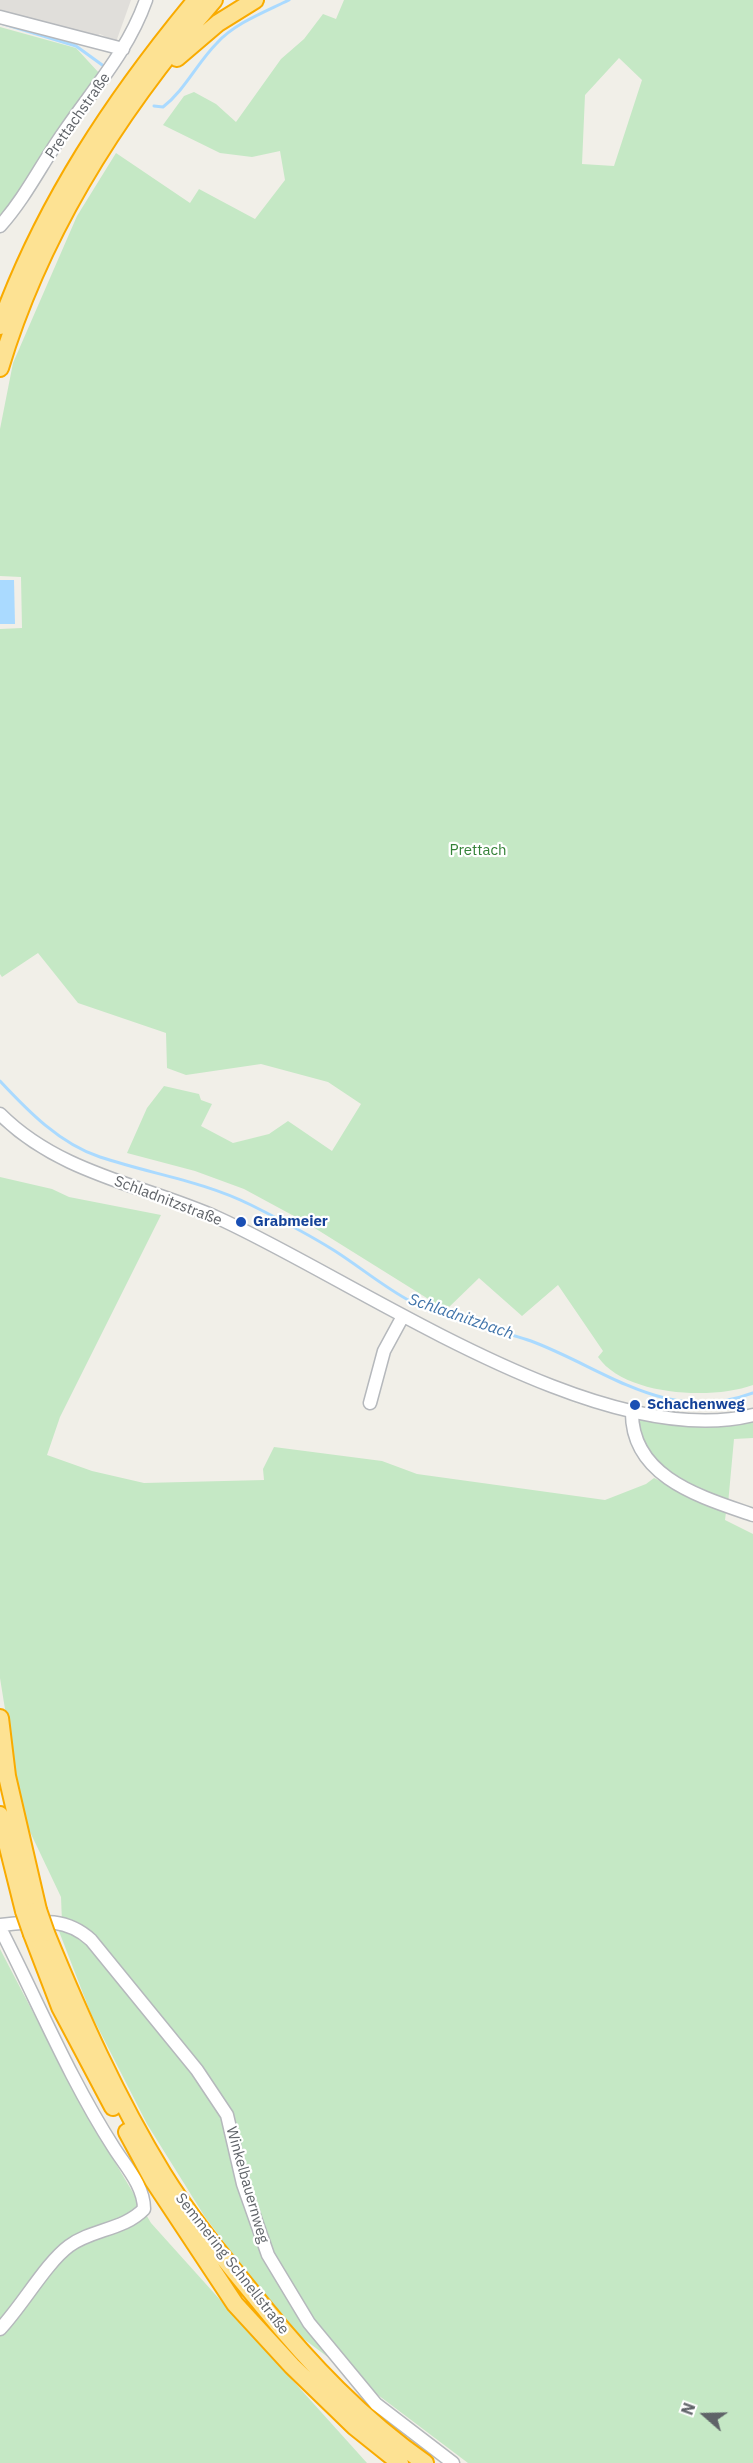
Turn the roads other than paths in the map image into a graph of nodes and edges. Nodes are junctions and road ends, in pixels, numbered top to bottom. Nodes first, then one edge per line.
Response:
1 (146, 0) edge
2 (188, 0) edge
3 (196, 0) edge
4 (214, 0) edge
5 (255, 0) edge
6 (0, 16) edge
7 (176, 23) junction
8 (123, 49) junction
9 (158, 69) junction
10 (0, 226) edge
11 (36, 253) junction
12 (21, 290) junction
13 (0, 326) edge
14 (0, 368) edge
15 (0, 1114) edge
16 (403, 1316) junction
17 (370, 1403) dead end
18 (632, 1410) junction
19 (753, 1415) edge
20 (753, 1515) edge
21 (0, 1718) edge
22 (0, 1815) edge
23 (31, 1911) junction
24 (0, 1926) edge
25 (39, 1934) junction
26 (0, 2329) edge
27 (400, 2463) edge
28 (425, 2463) edge
29 (453, 2463) edge

1 - 8 street, Prettachstraße
2 - 7 highway
3 - 7 highway
4 - 9 highway
5 - 9 highway
6 - 8 street
7 - 11 highway
8 - 10 street, Prettachstraße
9 - 11 highway
11 - 12 highway
12 - 13 highway
12 - 14 highway
15 - 16 street, Schladnitzstraße
16 - 17 street
16 - 18 street, Schladnitzstraße
18 - 19 street, Schladnitzstraße
18 - 20 street
21 - 23 highway, Semmering Schnellstraße
22 - 23 highway, Semmering Schnellstraße
23 - 25 highway, Semmering Schnellstraße, bridge
24 - 26 street, Winkelbauernweg
24 - 29 street, Winkelbauernweg
25 - 27 highway, Semmering Schnellstraße
25 - 28 highway, Semmering Schnellstraße

